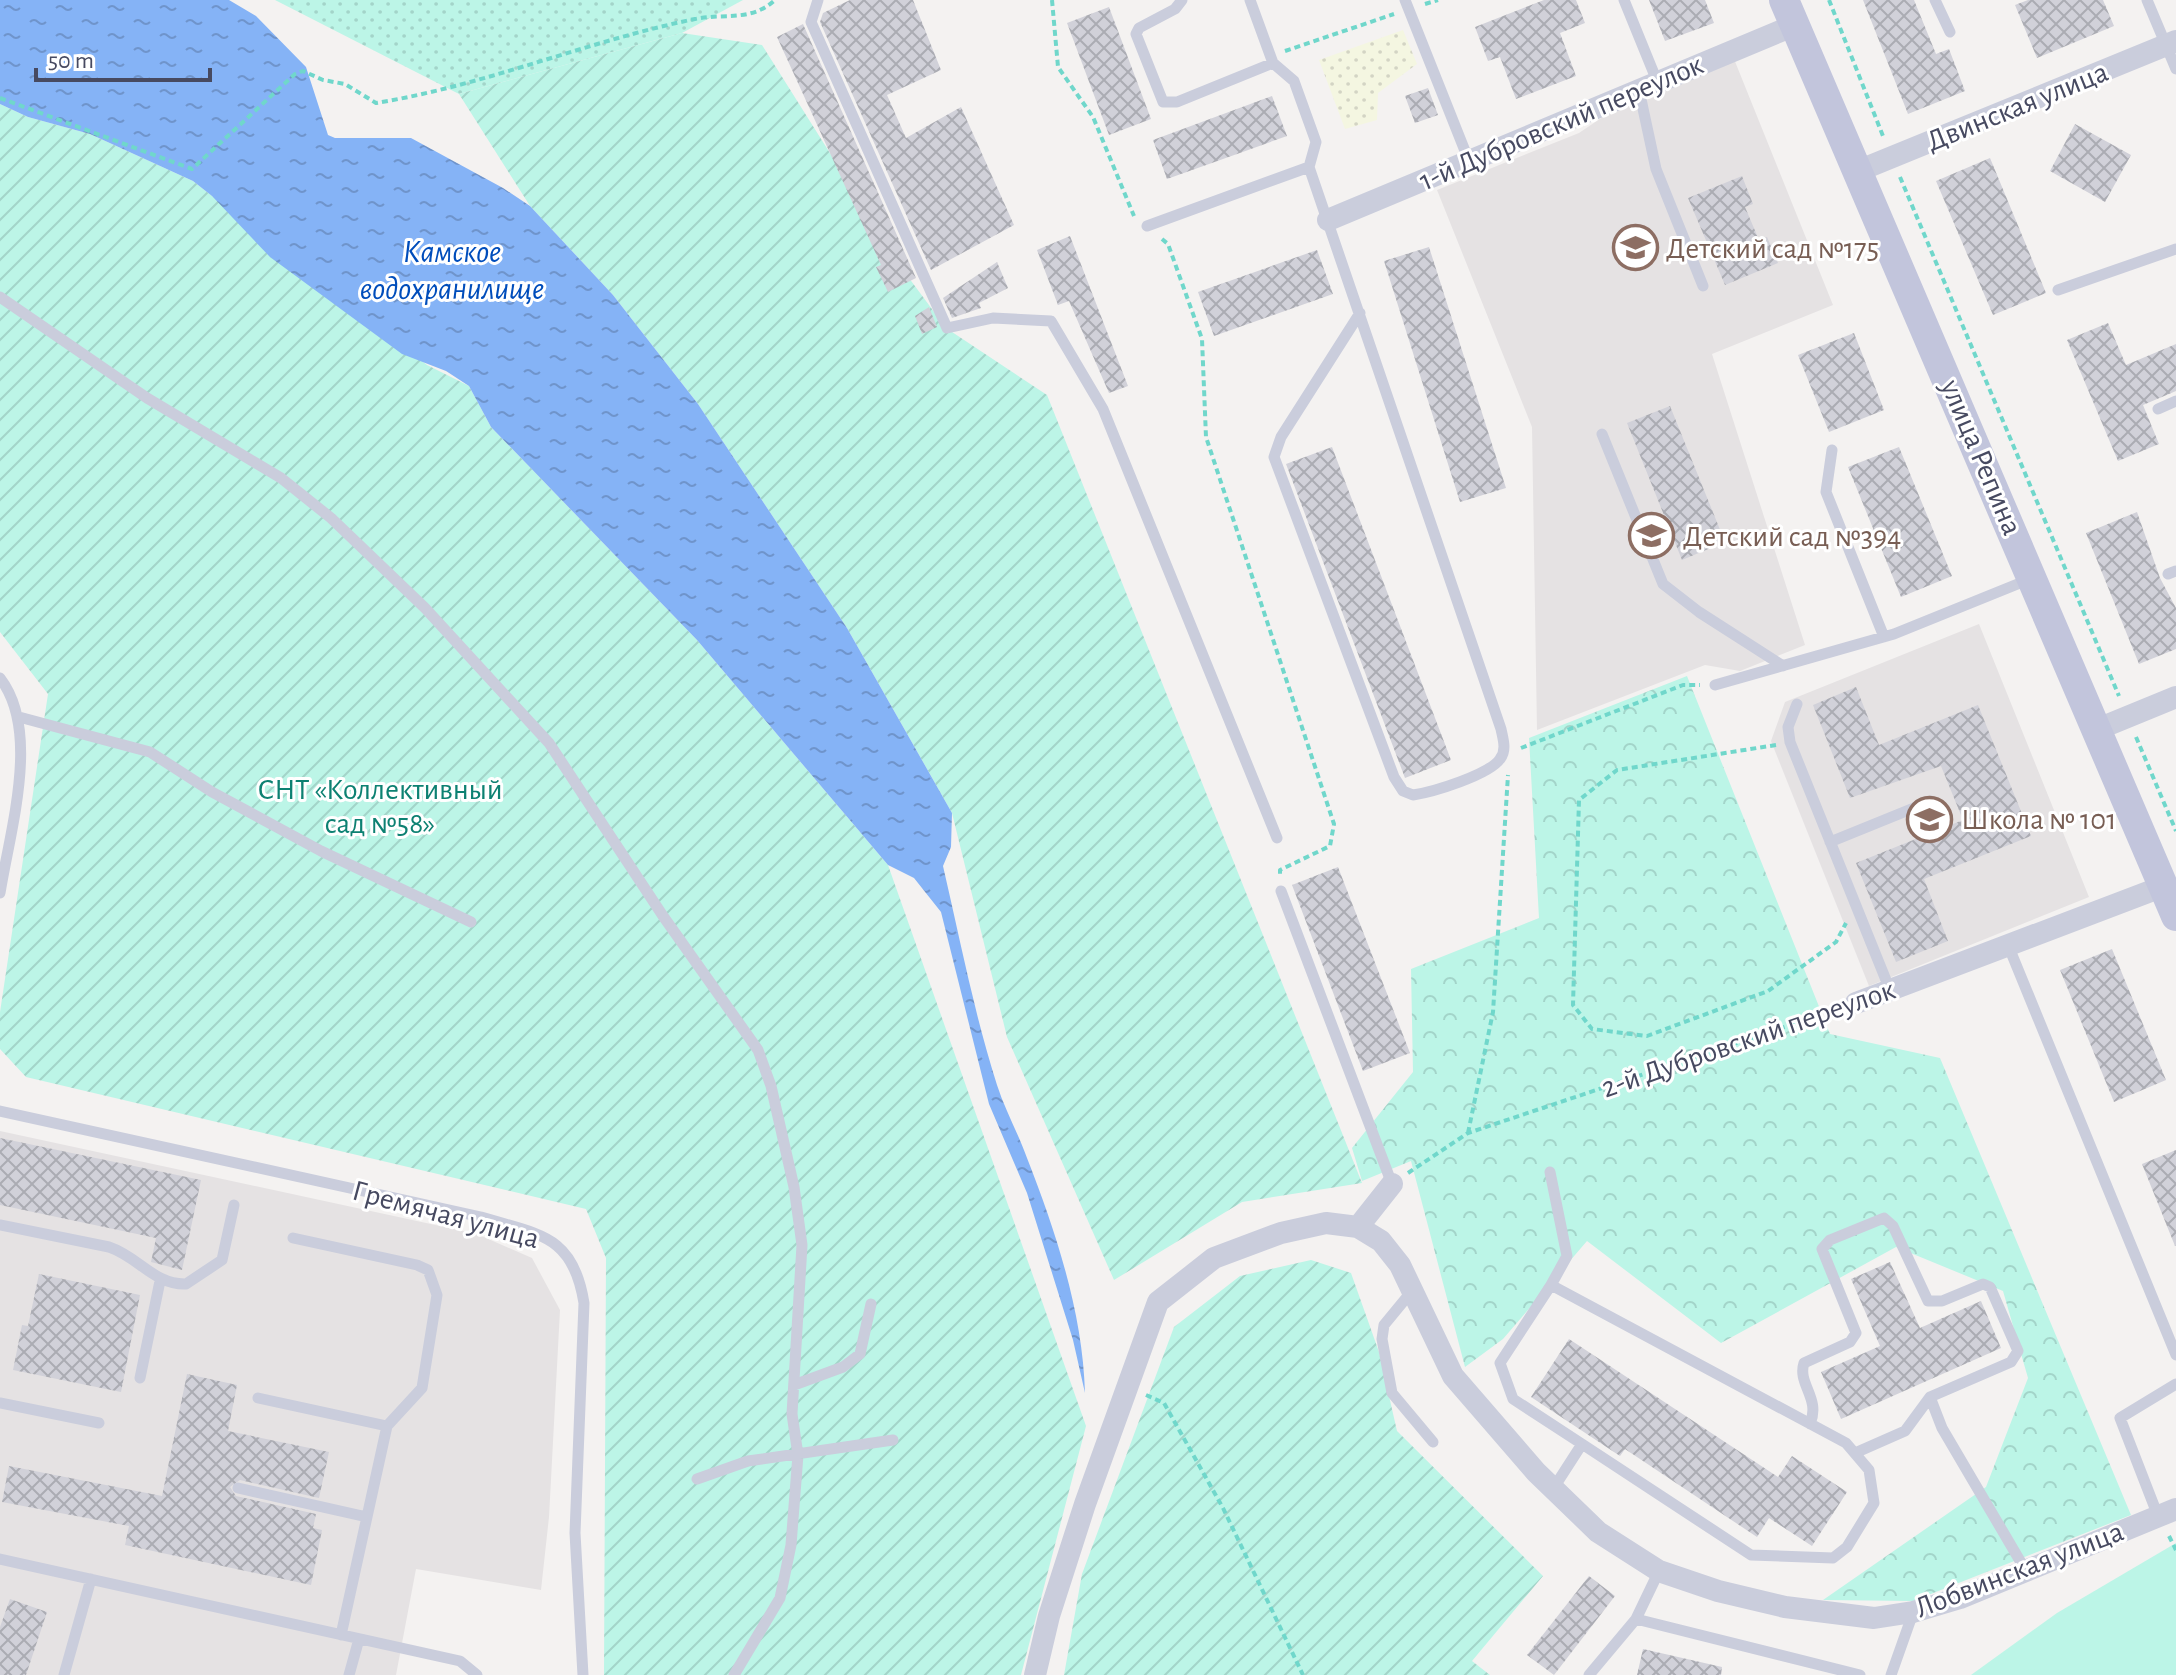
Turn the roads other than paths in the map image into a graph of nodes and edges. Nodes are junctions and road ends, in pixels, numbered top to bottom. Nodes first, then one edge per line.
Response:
1 (818, 0) edge
2 (1182, 0) edge
3 (1250, 0) edge
4 (1624, 0) edge
5 (1935, 0) edge
6 (2147, 0) edge
7 (1407, 5) edge
8 (1790, 12) edge
9 (1950, 32) dead end
10 (2171, 43) edge
11 (1272, 60) junction
12 (2176, 69) edge
13 (1648, 85) junction
14 (1469, 161) junction
15 (1309, 167) junction
16 (1858, 171) junction
17 (1328, 220) junction
18 (1147, 226) road end
19 (2176, 249) edge
20 (1703, 286) dead end
21 (2058, 290) dead end
22 (0, 297) edge
23 (1360, 313) junction
24 (2176, 401) edge
25 (2158, 409) dead end
26 (1602, 434) dead end
27 (1832, 450) dead end
28 (2034, 578) junction
29 (1884, 637) junction
30 (1783, 666) junction
31 (0, 678) edge
32 (1715, 685) road end
33 (2176, 697) edge
34 (1797, 704) dead end
35 (19, 717) junction
36 (2098, 729) junction
37 (1931, 801) dead end
38 (1277, 838) dead end
39 (1830, 842) junction
40 (2164, 886) junction
41 (1281, 891) road end
42 (0, 893) edge
43 (2176, 916) edge
44 (471, 922) dead end
45 (2008, 945) junction
46 (1890, 990) junction
47 (1856, 1003) road end
48 (0, 1111) edge
49 (1550, 1172) dead end
50 (1392, 1184) joint
51 (234, 1205) dead end
52 (1358, 1227) junction
53 (1, 1228) edge
54 (293, 1238) dead end
55 (160, 1281) junction
56 (1551, 1285) junction
57 (1412, 1291) junction
58 (871, 1304) dead end
59 (2176, 1355) edge
60 (140, 1378) dead end
61 (2176, 1384) edge
62 (794, 1385) junction
63 (1930, 1397) junction
64 (258, 1398) dead end
65 (0, 1403) edge
66 (99, 1423) dead end
67 (1810, 1424) junction
68 (387, 1426) junction
69 (893, 1440) dead end
70 (1433, 1442) dead end
71 (1582, 1444) junction
72 (1855, 1453) junction
73 (798, 1455) junction
74 (697, 1479) dead end
75 (238, 1488) dead end
76 (1553, 1489) junction
77 (2167, 1512) edge
78 (367, 1517) junction
79 (0, 1559) edge
80 (1659, 1571) junction
81 (2026, 1571) junction
82 (91, 1579) junction
83 (1913, 1612) junction
84 (1636, 1619) junction
85 (341, 1635) junction
86 (359, 1639) junction
87 (64, 1675) edge
88 (349, 1675) edge
89 (477, 1675) edge
90 (583, 1675) edge
91 (734, 1675) edge
92 (1035, 1675) edge
93 (1589, 1675) edge
94 (1860, 1675) edge
95 (1891, 1675) edge

1 - 38 lane
2 - 11 lane
3 - 11 lane
4 - 13 lane
5 - 9 lane
6 - 10 lane
7 - 14 lane
8 - 13 street, 1-й Дубровский переулок
8 - 16 main road, улица Репина
10 - 12 lane
10 - 16 street, Двинская улица
11 - 15 lane
13 - 14 street, 1-й Дубровский переулок
13 - 20 lane
14 - 17 street, 1-й Дубровский переулок
15 - 17 lane
15 - 18 lane
16 - 28 main road, улица Репина
17 - 23 lane
19 - 21 lane
22 - 62 lane
23 - 23 lane
24 - 25 lane
26 - 30 lane
27 - 29 lane
28 - 29 lane
28 - 36 main road, улица Репина
29 - 30 lane
30 - 32 lane
31 - 35 lane
33 - 36 street
34 - 39 lane
35 - 42 lane
35 - 44 lane
36 - 40 main road, улица Репина
37 - 39 lane
39 - 46 lane
40 - 43 main road, улица Репина
40 - 45 street, 2-й Дубровский переулок
41 - 50 lane
45 - 46 street, 2-й Дубровский переулок
45 - 59 lane
46 - 47 street, 2-й Дубровский переулок
48 - 90 lane, Гремячая улица
49 - 56 lane
50 - 52 street
51 - 55 lane
52 - 57 street, Лобвинская улица
52 - 92 street
53 - 55 lane
54 - 68 lane
55 - 60 lane
56 - 67 lane
56 - 71 lane
57 - 70 lane
57 - 76 street, Лобвинская улица
58 - 62 lane
61 - 77 lane
62 - 73 lane
63 - 67 lane
63 - 72 lane
63 - 81 lane
64 - 68 lane
65 - 66 lane
67 - 72 lane
68 - 78 lane
69 - 73 lane
71 - 72 lane
71 - 76 lane
73 - 74 lane
73 - 91 lane
75 - 78 lane
76 - 80 street, Лобвинская улица
77 - 81 street, Лобвинская улица
78 - 85 lane
79 - 82 lane
80 - 83 street, Лобвинская улица
80 - 84 lane
81 - 83 street, Лобвинская улица
82 - 85 lane
82 - 87 lane
83 - 95 lane
84 - 93 lane
84 - 94 lane
85 - 86 lane
86 - 88 lane
86 - 89 lane

